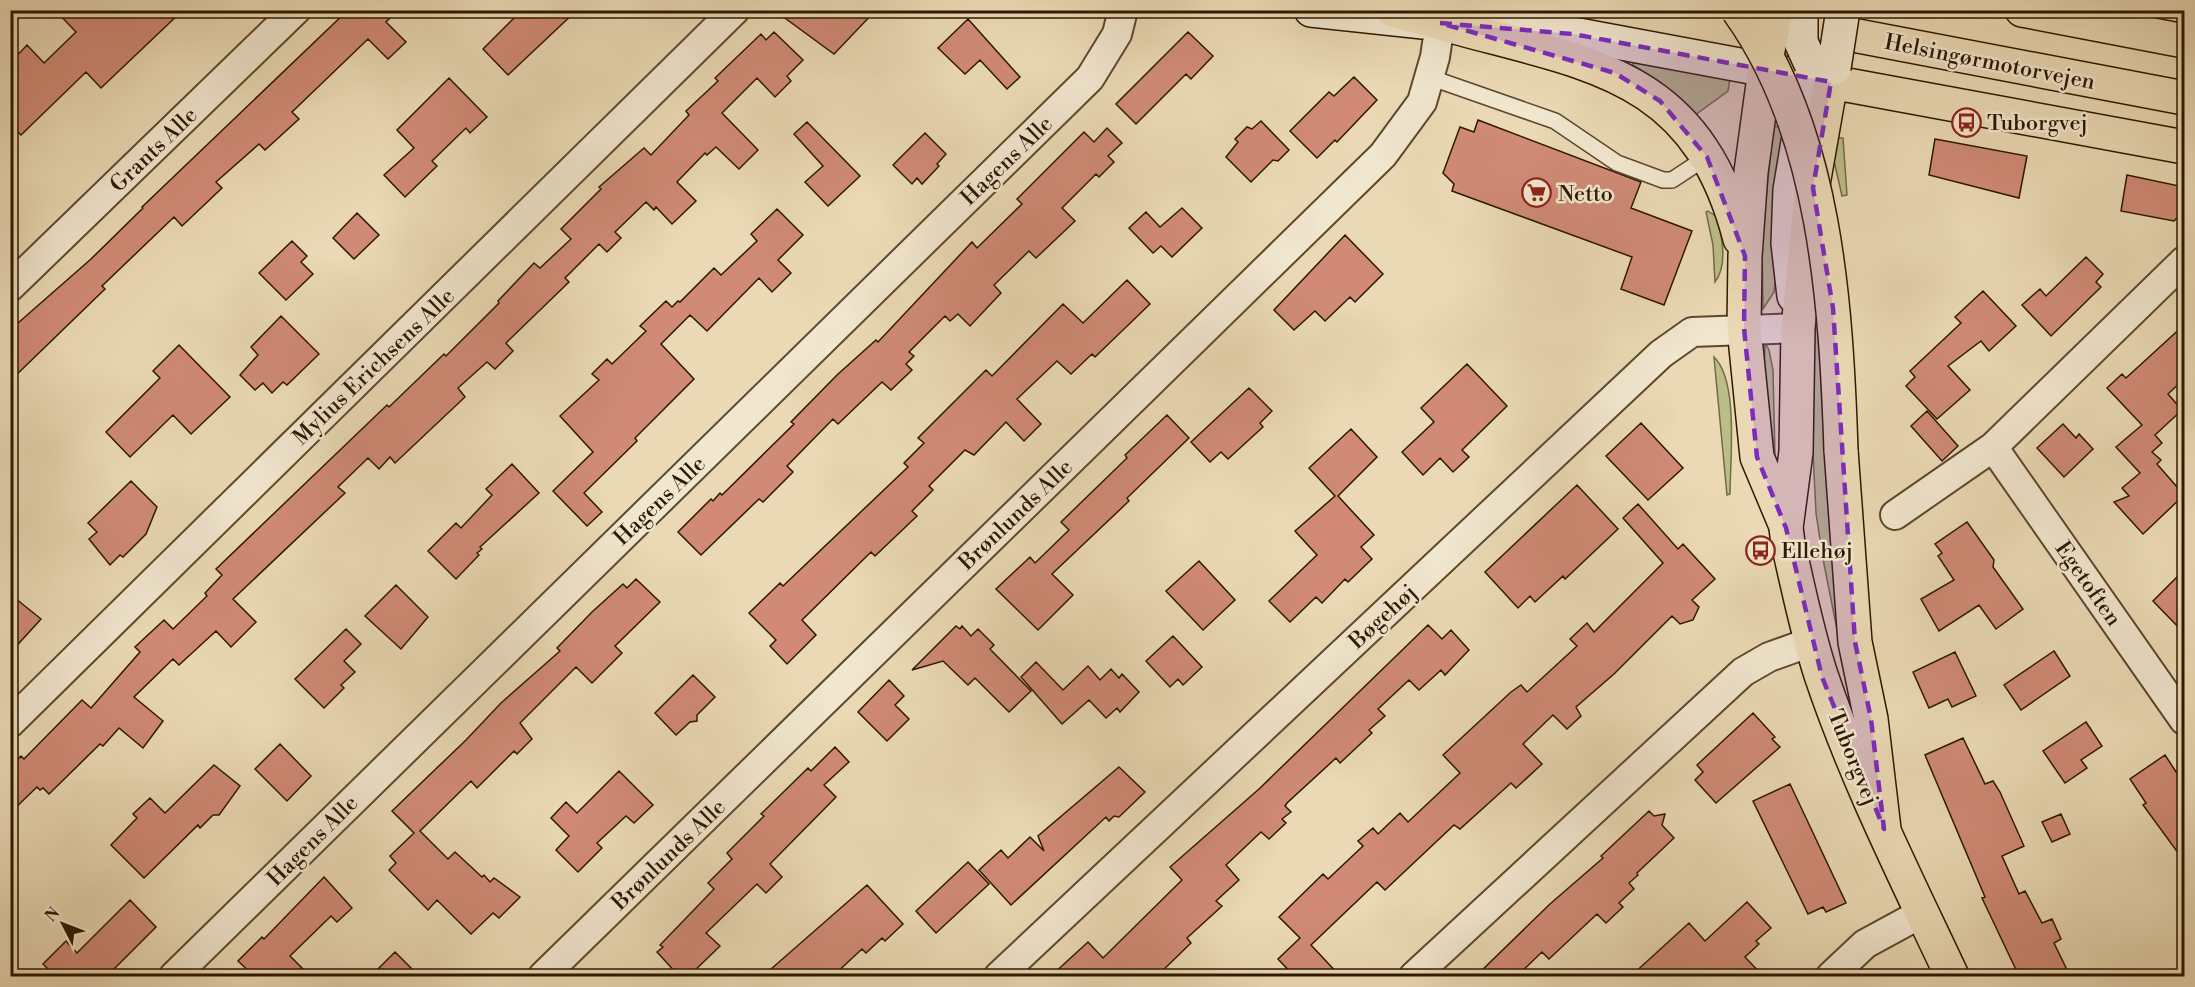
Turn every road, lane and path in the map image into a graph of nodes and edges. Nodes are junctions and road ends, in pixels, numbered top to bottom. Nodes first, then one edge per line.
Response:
1 (296, 10) edge
2 (735, 10) edge
3 (1123, 10) edge
4 (1311, 10) edge
5 (1393, 10) edge
6 (1725, 10) edge
7 (1738, 10) edge
8 (1776, 10) edge
9 (1801, 10) edge
10 (1820, 10) edge
11 (1844, 10) edge
12 (2022, 10) edge
13 (1440, 23) junction
14 (2184, 41) edge
15 (1766, 63) junction
16 (1821, 73) junction
17 (1429, 77) junction
18 (2184, 98) edge
19 (2184, 147) edge
20 (1707, 158) junction
21 (1745, 256) junction
22 (2184, 261) edge
23 (10, 287) edge
24 (1744, 328) junction
25 (1798, 328) junction
26 (1993, 447) junction
27 (1895, 515) dead end
28 (1786, 528) junction
29 (1811, 642) junction
30 (2184, 720) edge
31 (10, 723) edge
32 (1884, 829) junction
33 (1922, 913) junction
34 (174, 976) edge
35 (543, 976) edge
36 (999, 976) edge
37 (1414, 976) edge
38 (1831, 976) edge
39 (1952, 976) edge

1 - 23 street, Grants Alle
2 - 31 street, Mylius Erichsens Alle
3 - 34 street, Hagens Alle
4 - 13 street
5 - 13 main road
6 - 18 main road, Helsingørmotorvejen
7 - 32 main road, bridge
8 - 15 main road, Tuborgvej, bridge
9 - 16 street, bridge
10 - 16 street
11 - 16 street, Tuborgvej, bridge
12 - 14 main road
13 - 15 street
13 - 17 street, Brønlunds Alle
13 - 20 main road
15 - 16 street
15 - 21 main road, Tuborgvej
16 - 19 main road
16 - 25 main road, Tuborgvej
17 - 20 lane
17 - 35 street, Brønlunds Alle
20 - 21 main road
21 - 24 main road, Tuborgvej
22 - 26 street
24 - 25 street, Bøgehøj
24 - 28 main road, Tuborgvej
24 - 36 street, Bøgehøj
25 - 28 main road, Tuborgvej
26 - 27 street
26 - 30 street, Egetoften
28 - 29 main road, Tuborgvej
29 - 32 main road, Tuborgvej
29 - 37 street
32 - 33 main road, Tuborgvej
33 - 38 street
33 - 39 main road, Tuborgvej

